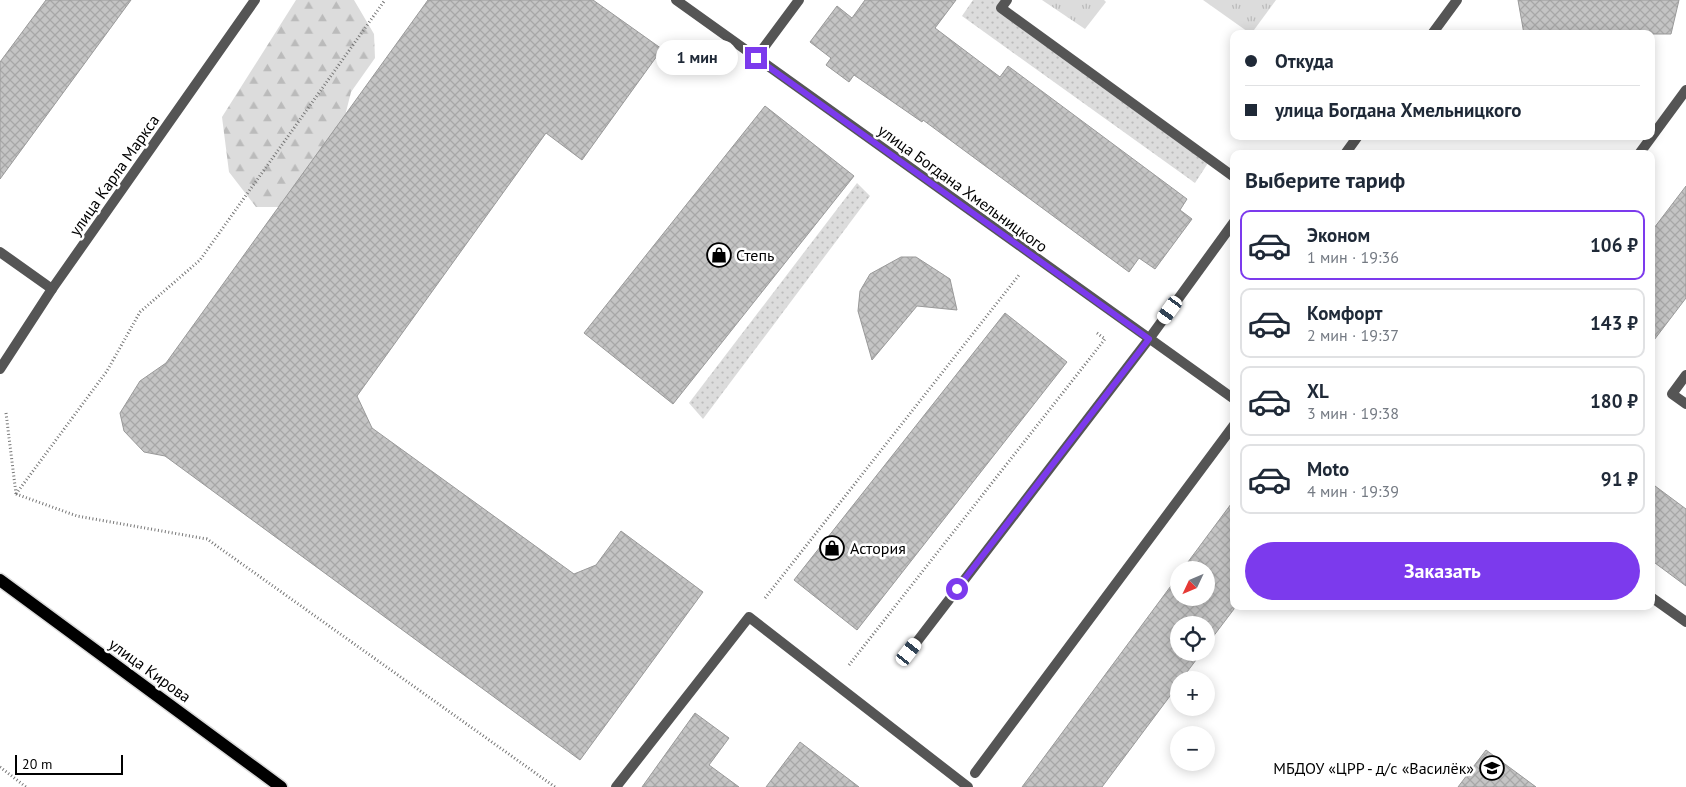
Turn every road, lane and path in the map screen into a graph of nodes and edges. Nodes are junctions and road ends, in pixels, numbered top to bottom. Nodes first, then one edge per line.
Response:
1 (255, 0) edge
2 (385, 0) edge
3 (676, 0) edge
4 (799, 0) edge
5 (1007, 0) edge
6 (1453, 1) edge
7 (1435, 30) edge
8 (756, 58) junction
9 (1686, 90) edge
10 (1655, 132) edge
11 (1230, 174) edge
12 (1230, 228) edge
13 (0, 252) edge
14 (1027, 280) dead end
15 (52, 289) junction
16 (1089, 328) dead end
17 (1149, 339) junction
18 (0, 369) edge
19 (1686, 375) edge
20 (1230, 396) edge
21 (1686, 404) edge
22 (6, 413) dead end
23 (1230, 430) edge
24 (16, 494) junction
25 (0, 580) edge
26 (1655, 600) edge
27 (749, 617) junction
28 (1686, 622) edge
29 (909, 652) dead end
30 (835, 683) junction
31 (0, 767) edge
32 (975, 773) dead end
33 (26, 787) edge
34 (281, 787) edge
35 (555, 787) edge
36 (616, 787) edge
37 (968, 787) edge

1 - 15 street, улица Карла Маркса
2 - 24 path
3 - 8 street, улица Богдана Хмельницкого
4 - 8 street
5 - 11 street
6 - 7 street
8 - 17 street, улица Богдана Хмельницкого
9 - 10 street
12 - 17 street
13 - 15 street
14 - 27 path
15 - 18 street, улица Карла Маркса
16 - 30 path
17 - 20 street, улица Богдана Хмельницкого
17 - 29 street
19 - 21 street
22 - 24 path
23 - 32 street
24 - 35 path
25 - 34 main road, улица Кирова
26 - 28 street
27 - 30 street
27 - 36 street
30 - 37 street
31 - 33 path

